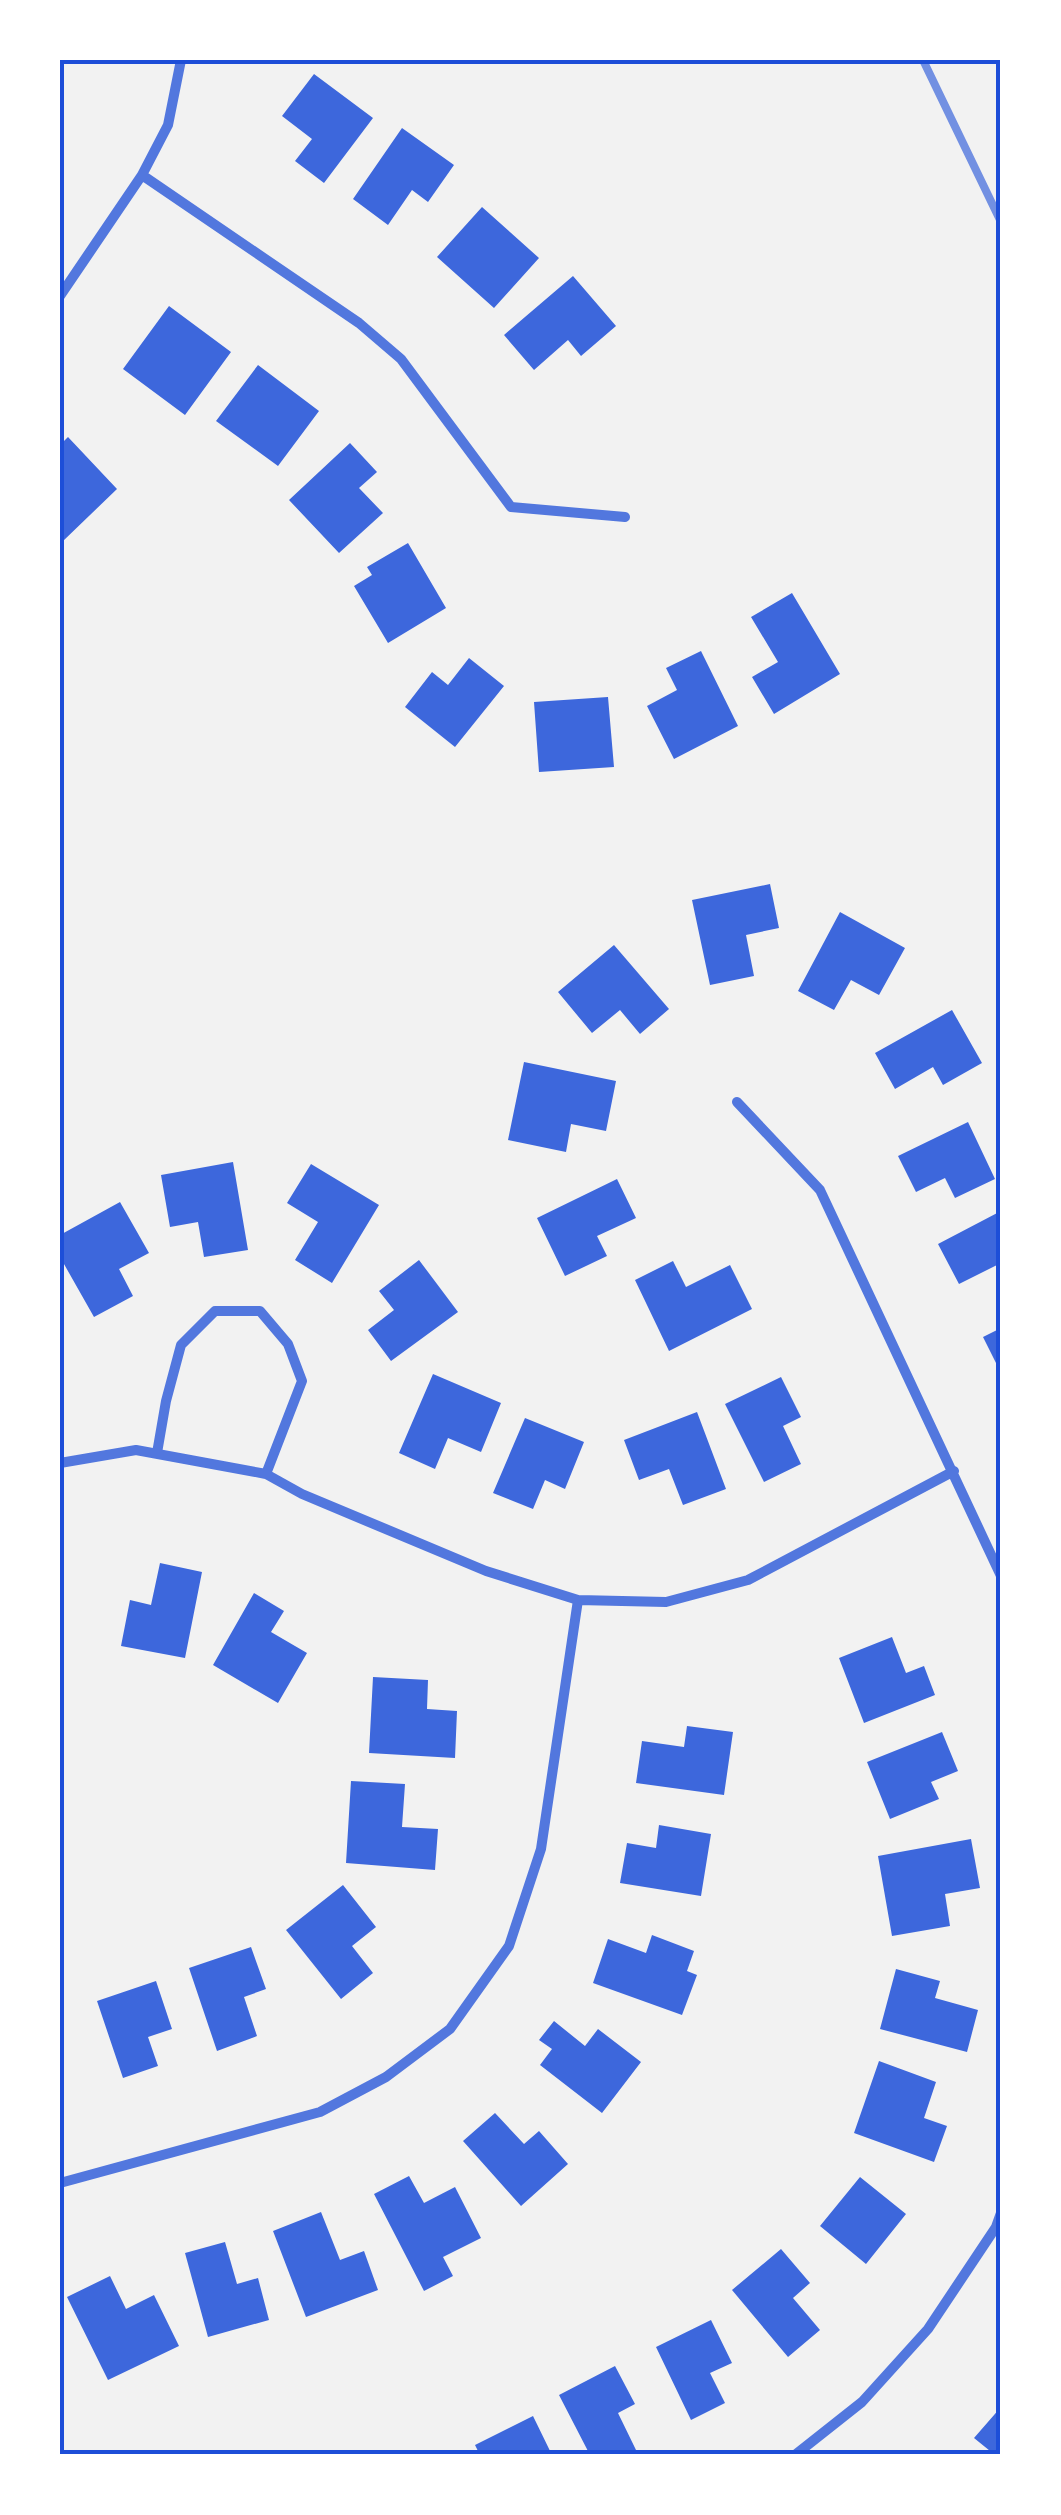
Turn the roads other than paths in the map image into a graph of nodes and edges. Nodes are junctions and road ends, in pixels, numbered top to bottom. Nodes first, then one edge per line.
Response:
1 (181, 60) edge
2 (142, 175) junction
3 (60, 296) edge
4 (625, 517) dead end
5 (736, 1102) dead end
6 (158, 1452) junction
7 (60, 1463) edge
8 (954, 1472) junction
9 (266, 1474) junction
10 (1001, 1576) edge
11 (578, 1600) junction
12 (60, 2183) edge
13 (1001, 2213) edge
14 (794, 2455) edge

1 - 2 street
2 - 3 street
2 - 4 street
5 - 8 street
6 - 7 street
6 - 9 street
6 - 9 street
8 - 10 street
8 - 11 street
9 - 11 street
11 - 12 street
13 - 14 street

